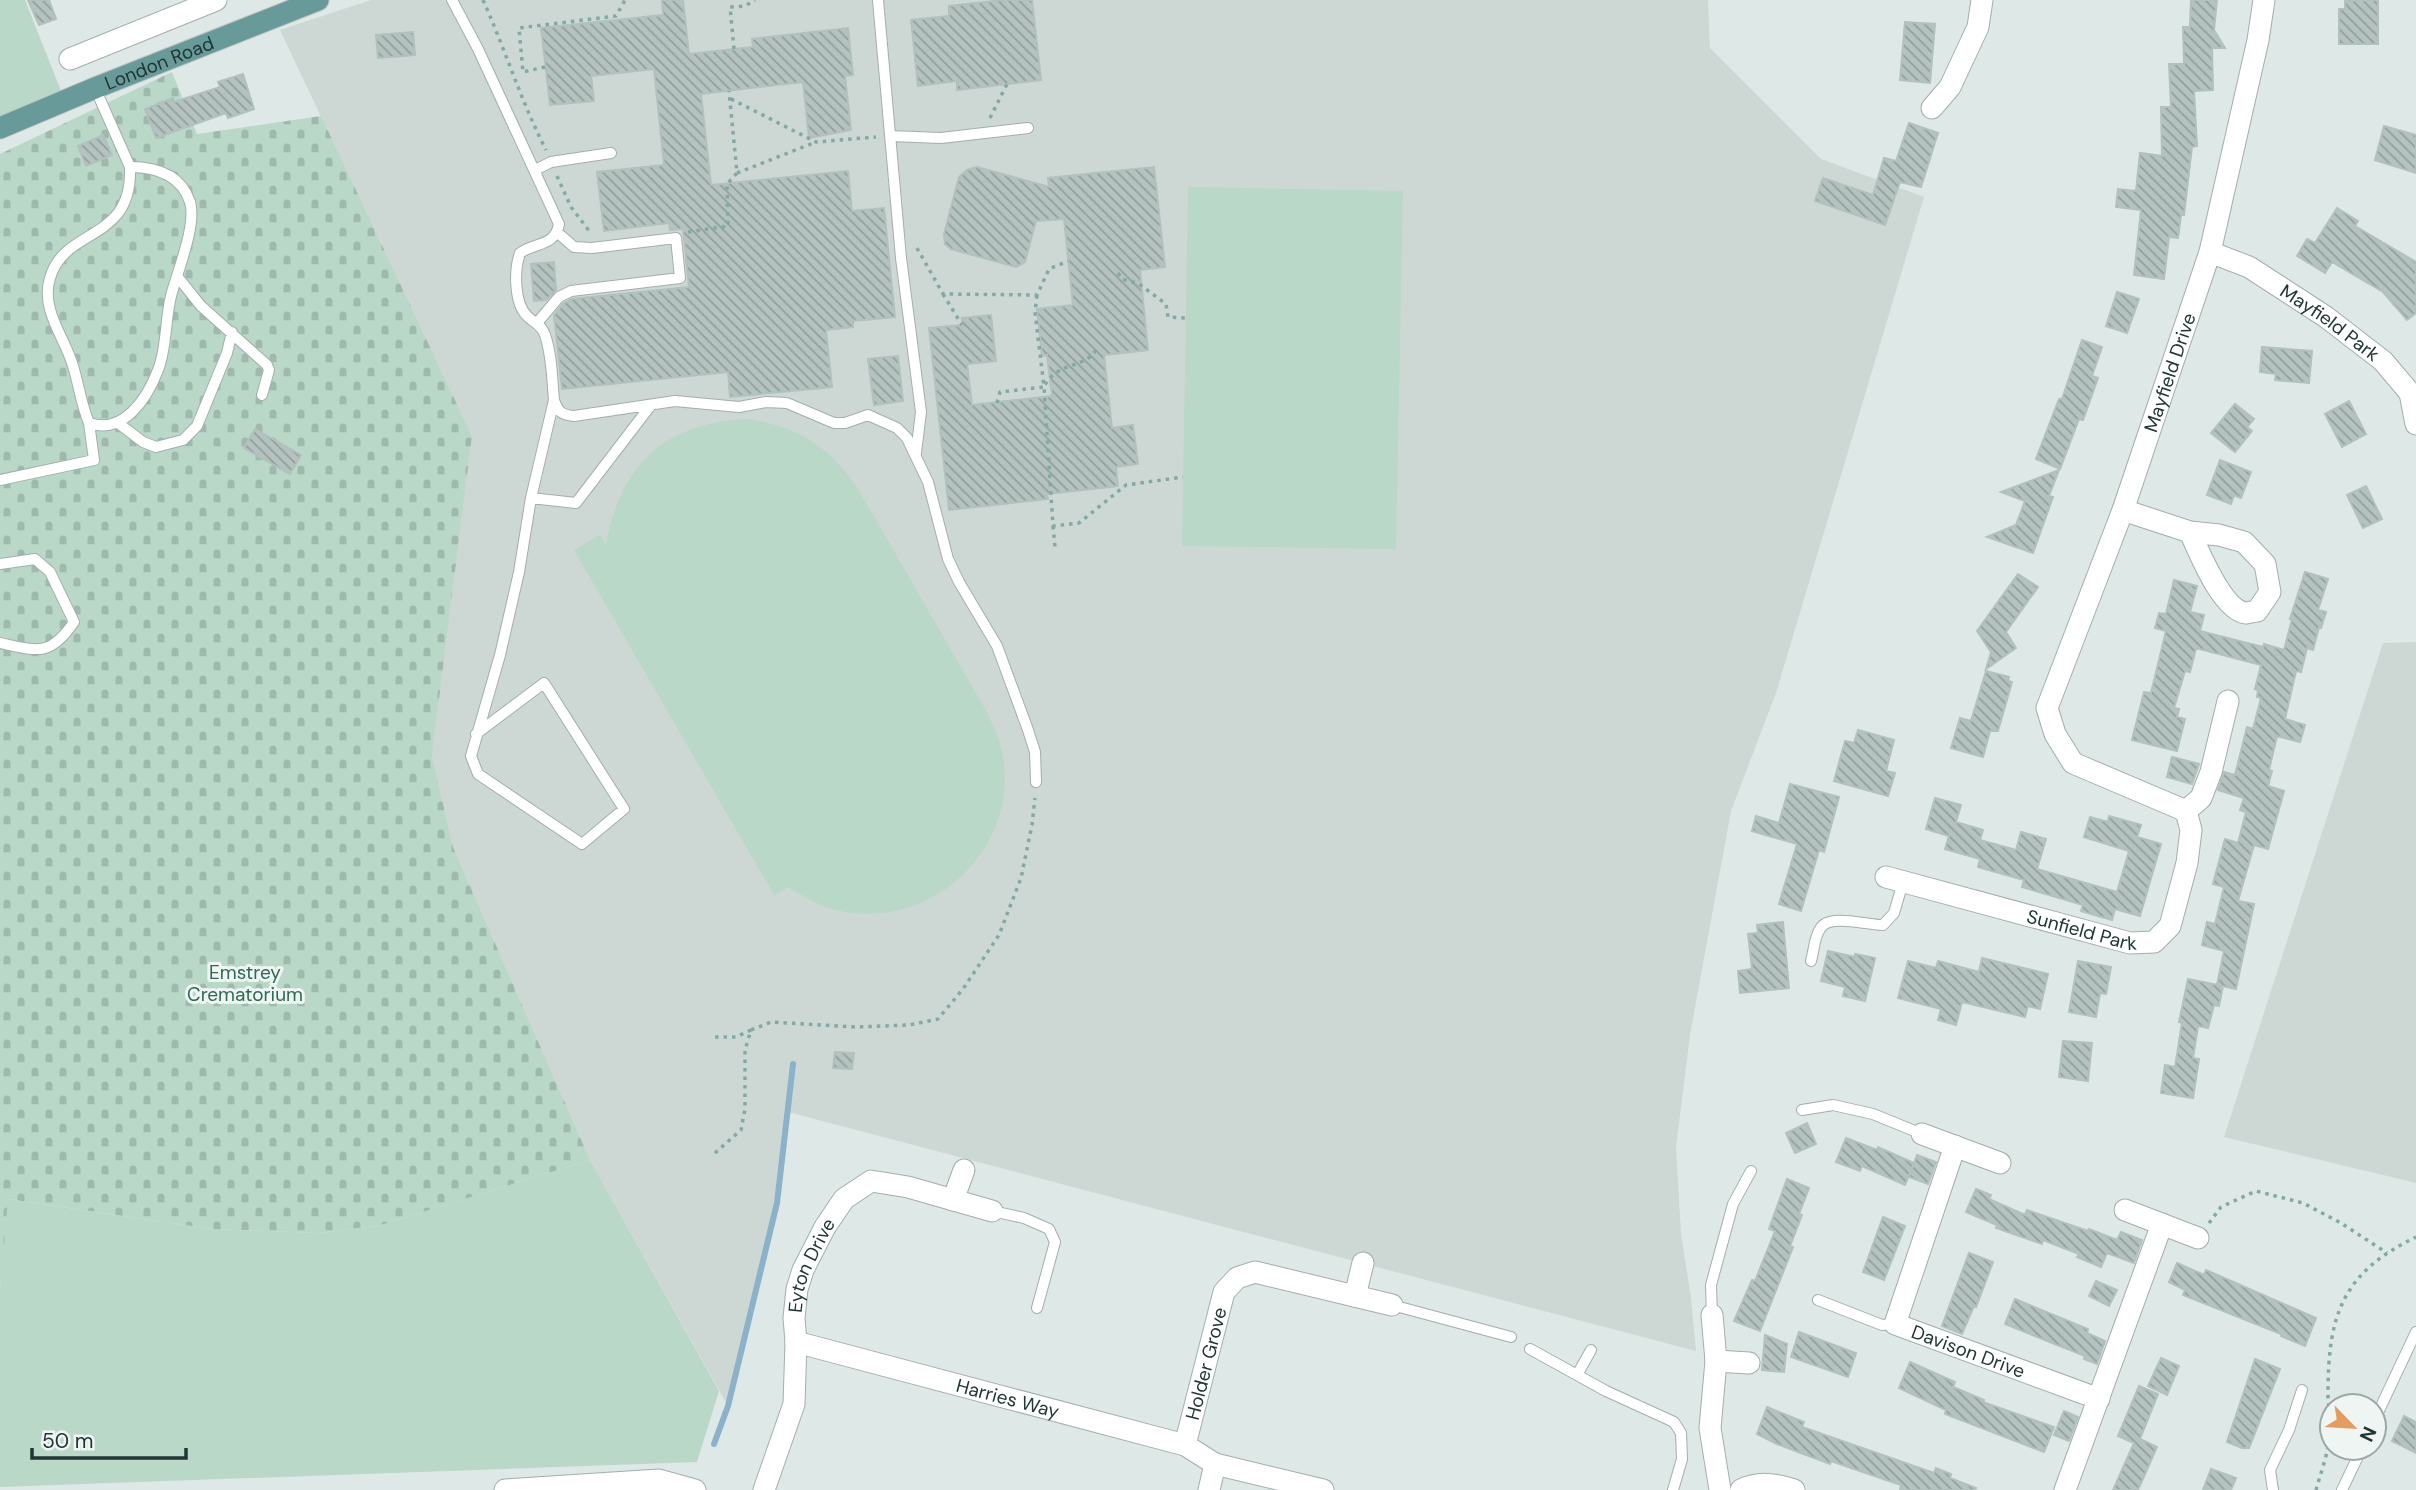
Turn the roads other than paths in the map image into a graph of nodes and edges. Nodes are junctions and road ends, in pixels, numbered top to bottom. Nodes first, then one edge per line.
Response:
1 (216, 0) edge
2 (318, 0) edge
3 (452, 0) edge
4 (878, 0) edge
5 (1982, 0) edge
6 (2264, 0) edge
7 (70, 59) dead end
8 (95, 88) junction
9 (1933, 108) dead end
10 (0, 128) edge
11 (1028, 128) dead end
12 (890, 136) junction
13 (611, 153) dead end
14 (130, 167) junction
15 (534, 170) junction
16 (558, 233) junction
17 (2210, 251) junction
18 (177, 276) junction
19 (537, 323) junction
20 (232, 332) junction
21 (262, 395) dead end
22 (554, 400) junction
23 (650, 405) junction
24 (89, 423) junction
25 (118, 423) junction
26 (2416, 425) edge
27 (915, 455) junction
28 (0, 480) edge
29 (531, 498) junction
30 (2123, 510) junction
31 (2190, 532) dead end
32 (0, 564) edge
33 (0, 643) edge
34 (2228, 701) dead end
35 (476, 734) junction
36 (1036, 782) road end
37 (2186, 811) junction
38 (1894, 880) joint
39 (1811, 961) dead end
40 (1802, 1110) dead end
41 (1922, 1134) joint
42 (1955, 1146) junction
43 (2000, 1163) dead end
44 (964, 1170) dead end
45 (1751, 1171) dead end
46 (953, 1200) junction
47 (2125, 1210) dead end
48 (992, 1212) joint
49 (2162, 1224) junction
50 (2198, 1238) road end
51 (1363, 1263) dead end
52 (1355, 1296) junction
53 (1818, 1300) dead end
54 (1392, 1305) joint
55 (1037, 1308) dead end
56 (1712, 1315) joint
57 (1895, 1324) junction
58 (2416, 1332) edge
59 (1511, 1337) dead end
60 (796, 1342) junction
61 (1530, 1349) dead end
62 (1591, 1350) dead end
63 (1716, 1361) junction
64 (1749, 1363) dead end
65 (1577, 1375) junction
66 (2302, 1390) dead end
67 (2388, 1392) edge
68 (2099, 1399) junction
69 (1185, 1445) junction
70 (2355, 1462) edge
71 (1215, 1464) junction
72 (505, 1490) edge
73 (695, 1490) edge
74 (764, 1490) edge
75 (1209, 1490) edge
76 (1323, 1490) edge
77 (1674, 1490) edge
78 (1720, 1490) edge
79 (1741, 1490) edge
80 (1794, 1490) edge
81 (2065, 1490) edge
82 (2273, 1490) edge
83 (2342, 1490) edge

1 - 7 street, London Road
2 - 8 main road, London Road
3 - 15 lane
4 - 12 lane
5 - 9 street
6 - 17 street, Mayfield Drive
8 - 10 main road, London Road
8 - 14 lane
11 - 12 lane
12 - 27 lane
13 - 15 lane
14 - 18 lane
14 - 24 lane
15 - 16 lane
16 - 19 lane
16 - 19 lane
17 - 26 street, Mayfield Park
17 - 30 street, Mayfield Drive
18 - 20 lane
18 - 25 lane
19 - 22 lane
20 - 21 lane
20 - 25 lane
22 - 23 lane
22 - 29 lane
23 - 27 lane
23 - 29 lane
24 - 25 lane
24 - 28 lane
27 - 36 lane
29 - 35 lane
30 - 31 street
30 - 37 street, Mayfield Drive
32 - 33 lane
34 - 37 street
35 - 35 lane
37 - 38 street, Sunfield Park
38 - 39 lane
40 - 41 lane
41 - 42 street
42 - 43 street
42 - 57 street, Davison Drive
44 - 46 street
45 - 56 lane
46 - 48 street, Eyton Drive
46 - 60 street, Eyton Drive
47 - 49 street
48 - 55 lane
49 - 50 street
49 - 68 street
51 - 52 street
52 - 54 street, Holder Grove
52 - 69 street, Holder Grove
53 - 57 lane
54 - 59 lane
56 - 63 street
57 - 68 street, Davison Drive
58 - 67 lane
60 - 69 street, Harries Way
60 - 74 street, Eyton Drive
61 - 65 lane
62 - 65 lane
63 - 64 street
63 - 78 street
65 - 77 lane
66 - 82 lane
68 - 81 street
69 - 71 street, Harries Way
70 - 83 lane
71 - 75 street
71 - 76 street, Harries Way
72 - 73 street
79 - 80 street

